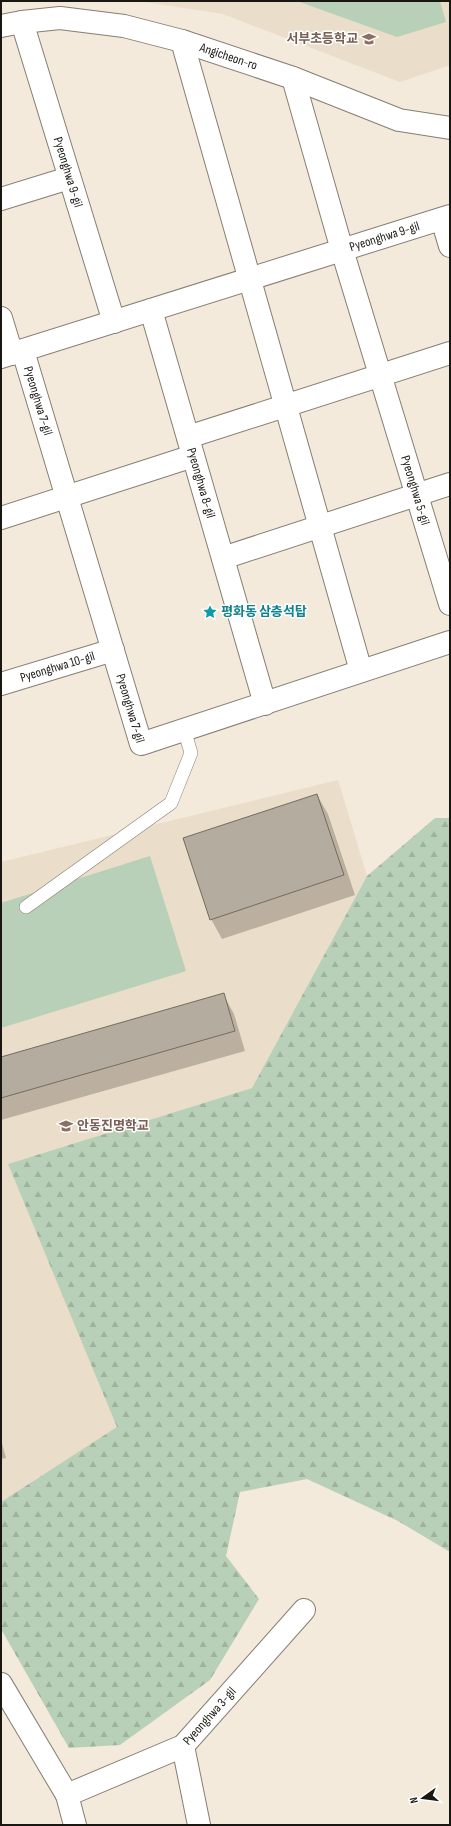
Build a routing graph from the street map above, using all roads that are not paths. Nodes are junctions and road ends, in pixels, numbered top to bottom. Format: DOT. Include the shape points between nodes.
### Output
graph roads {
  1 [pos="11,24"];
  2 [pos="182,41"];
  3 [pos="293,78"];
  4 [pos="450,128"];
  5 [pos="70,178"];
  6 [pos="1,199"];
  7 [pos="446,217"];
  8 [pos="450,246"];
  9 [pos="342,250"];
  10 [pos="250,279"];
  11 [pos="151,310"];
  12 [pos="1,318"];
  13 [pos="114,322"];
  14 [pos="450,353"];
  15 [pos="12,354"];
  16 [pos="381,375"];
  17 [pos="286,406"];
  18 [pos="190,446"];
  19 [pos="450,484"];
  20 [pos="416,495"];
  21 [pos="66,496"];
  22 [pos="1,518"];
  23 [pos="320,526"];
  24 [pos="223,558"];
  25 [pos="450,604"];
  26 [pos="450,642"];
  27 [pos="113,650"];
  28 [pos="361,671"];
  29 [pos="1,684"];
  30 [pos="265,704"];
  31 [pos="184,729"];
  32 [pos="26,907"];
  33 [pos="304,1610"];
  34 [pos="1,1684"];
  35 [pos="183,1746"];
  36 [pos="68,1795"];
  37 [pos="76,1825"];
  38 [pos="199,1825"];
  1 -- 2 [label="street, Angicheon-ro" via="60,18 124,26"];
  1 -- 5 [label="street, Pyeonghwa 9-gil"];
  2 -- 3 [label="street, Angicheon-ro"];
  2 -- 10 [label="street"];
  3 -- 4 [label="street, Angicheon-ro" via="399,120"];
  3 -- 9 [label="street, Pyeonghwa 5-gil"];
  5 -- 6 [label="street"];
  5 -- 13 [label="street, Pyeonghwa 9-gil"];
  7 -- 8 [label="street"];
  7 -- 9 [label="street, Pyeonghwa 9-gil"];
  9 -- 10 [label="street, Pyeonghwa 9-gil"];
  9 -- 16 [label="street, Pyeonghwa 5-gil"];
  10 -- 11 [label="street, Pyeonghwa 9-gil"];
  10 -- 17 [label="street"];
  11 -- 13 [label="street, Pyeonghwa 9-gil"];
  11 -- 18 [label="street, Pyeonghwa 8-gil"];
  12 -- 15 [label="street"];
  13 -- 15 [label="street, Pyeonghwa 9-gil"];
  14 -- 16 [label="street"];
  15 -- 21 [label="street, Pyeonghwa 7-gil"];
  16 -- 17 [label="street"];
  16 -- 20 [label="street, Pyeonghwa 5-gil"];
  17 -- 18 [label="street"];
  17 -- 23 [label="street"];
  18 -- 21 [label="street"];
  18 -- 24 [label="street, Pyeonghwa 8-gil"];
  19 -- 20 [label="street"];
  20 -- 23 [label="street"];
  20 -- 25 [label="street, Pyeonghwa 5-gil"];
  21 -- 22 [label="street"];
  21 -- 27 [label="street, Pyeonghwa 7-gil"];
  23 -- 24 [label="street"];
  23 -- 28 [label="street"];
  24 -- 30 [label="street, Pyeonghwa 8-gil"];
  26 -- 28 [label="street, Pyeonghwa 7-gil"];
  27 -- 29 [label="street, Pyeonghwa 10-gil"];
  27 -- 31 [label="street, Pyeonghwa 7-gil" via="141,744"];
  28 -- 30 [label="street, Pyeonghwa 7-gil"];
  30 -- 31 [label="street, Pyeonghwa 7-gil"];
  31 -- 32 [label="lane" via="191,753 171,803"];
  33 -- 35 [label="street, Pyeonghwa 3-gil"];
  34 -- 36 [label="street"];
  35 -- 36 [label="street, Pyeonghwa 3-gil"];
  35 -- 38 [label="street"];
  36 -- 37 [label="street"];
}
